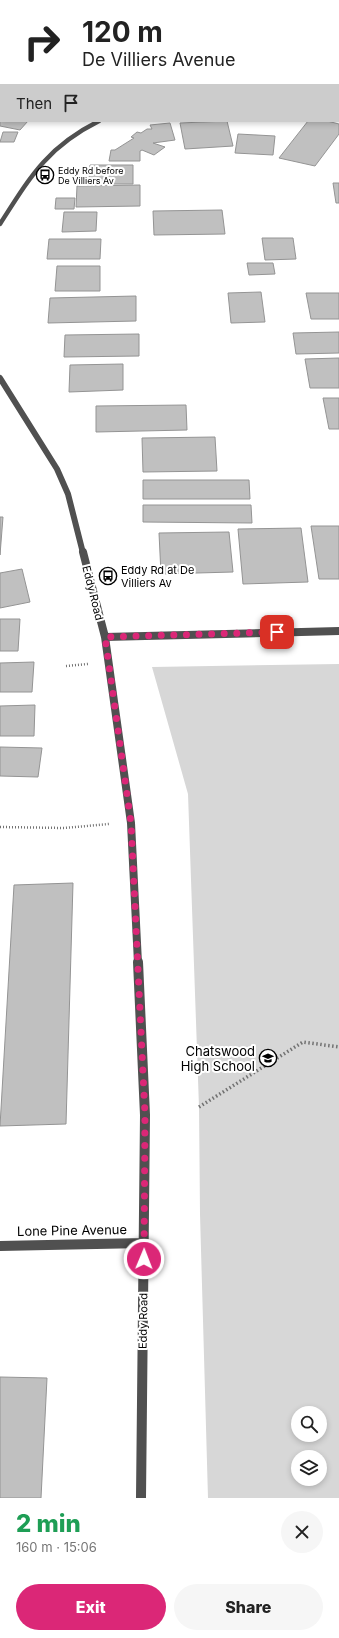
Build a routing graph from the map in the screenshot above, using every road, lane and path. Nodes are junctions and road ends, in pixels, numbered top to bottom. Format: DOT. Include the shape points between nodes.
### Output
graph roads {
  1 [pos="97,122"];
  2 [pos="0,224"];
  3 [pos="0,378"];
  4 [pos="339,631"];
  5 [pos="105,637"];
  6 [pos="131,823"];
  7 [pos="0,827"];
  8 [pos="339,1048"];
  9 [pos="199,1107"];
  10 [pos="144,1243"];
  11 [pos="0,1246"];
  12 [pos="141,1498"];
  1 -- 2 [label="street" via="73,134 47,156"];
  3 -- 5 [label="street, Eddy Road" via="58,469 76,523"];
  4 -- 5 [label="street"];
  5 -- 6 [label="street, Eddy Road"];
  6 -- 7 [label="path" via="64,828"];
  6 -- 10 [label="street, Eddy Road" via="145,1115"];
  8 -- 9 [label="path" via="303,1042"];
  10 -- 11 [label="street, Lone Pine Avenue"];
  10 -- 12 [label="street, Eddy Road"];
}
